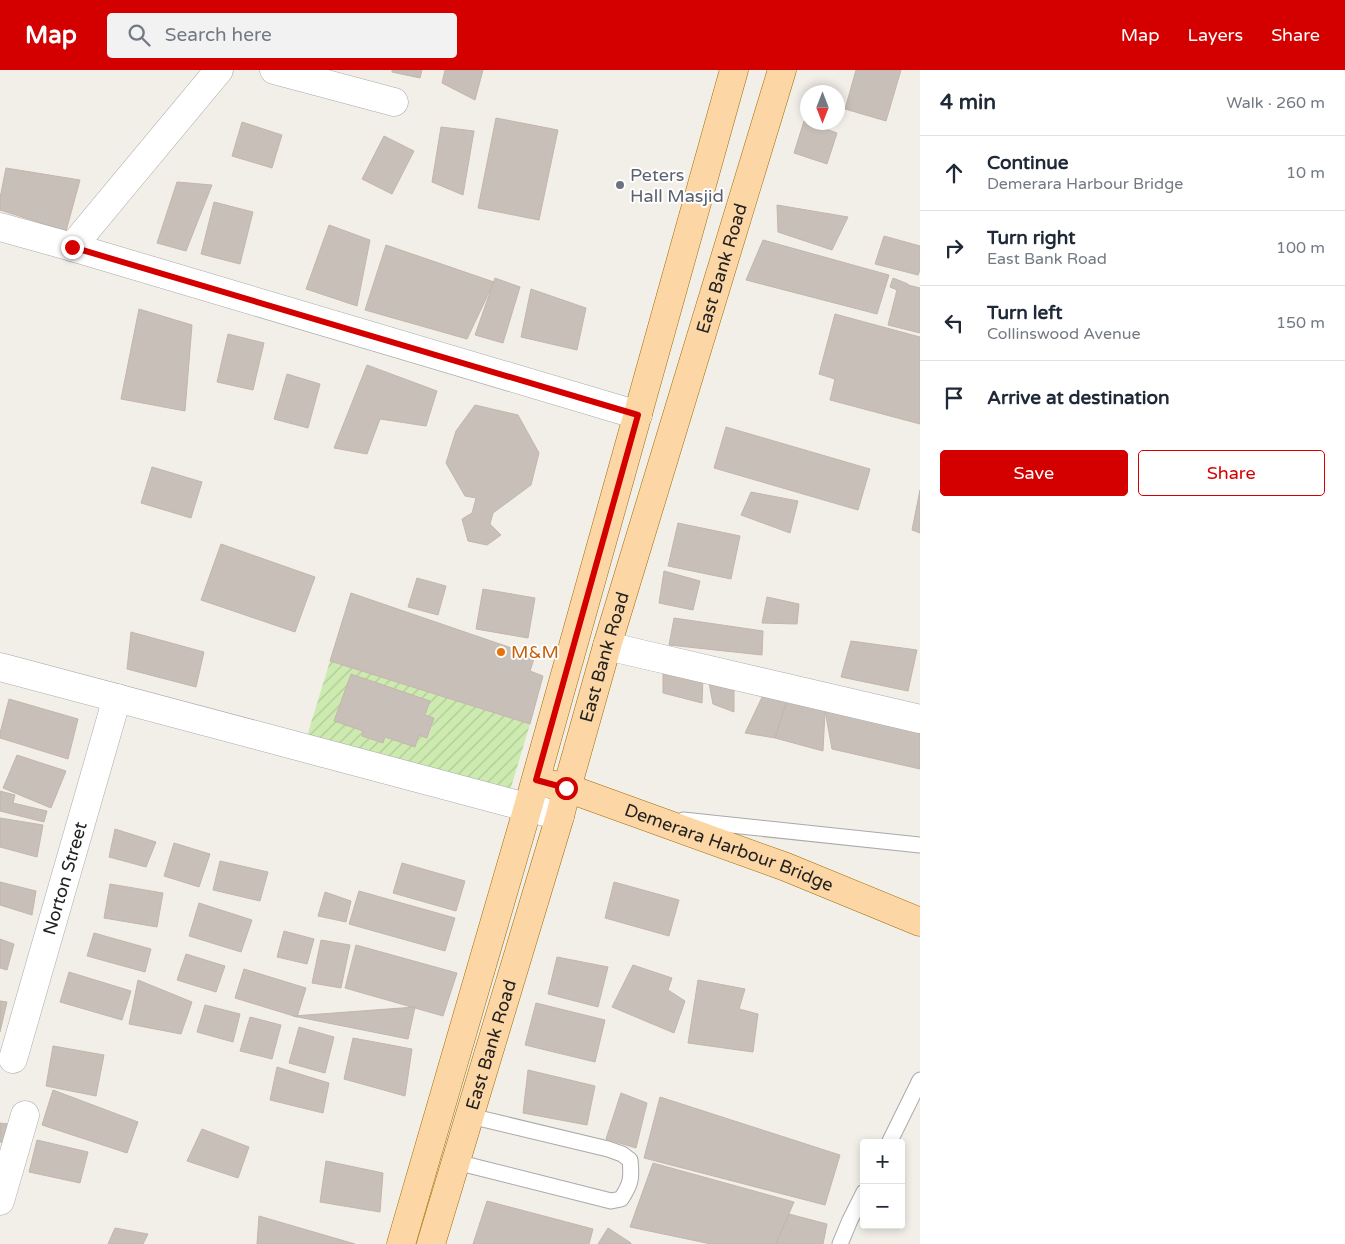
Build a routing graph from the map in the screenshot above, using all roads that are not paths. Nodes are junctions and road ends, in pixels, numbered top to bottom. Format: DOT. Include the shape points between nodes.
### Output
graph roads {
  1 [pos="219,70"];
  2 [pos="274,70"];
  3 [pos="734,70"];
  4 [pos="782,70"];
  5 [pos="394,102"];
  6 [pos="0,227"];
  7 [pos="72,247"];
  8 [pos="638,415"];
  9 [pos="607,646"];
  10 [pos="0,667"];
  11 [pos="117,698"];
  12 [pos="917,712"];
  13 [pos="536,780"];
  14 [pos="566,788"];
  15 [pos="528,807"];
  16 [pos="560,816"];
  17 [pos="646,817"];
  18 [pos="920,845"];
  19 [pos="920,922"];
  20 [pos="13,1059"];
  21 [pos="920,1080"];
  22 [pos="25,1115"];
  23 [pos="470,1116"];
  24 [pos="890,1139"];
  25 [pos="456,1162"];
  26 [pos="860,1200"];
  27 [pos="0,1201"];
  28 [pos="401,1244"];
  29 [pos="432,1244"];
  30 [pos="840,1244"];
  1 -- 7 [label="street"];
  2 -- 5 [label="street"];
  3 -- 8 [label="main road, East Bank Road"];
  4 -- 9 [label="main road, East Bank Road"];
  6 -- 7 [label="street"];
  7 -- 8 [label="street"];
  8 -- 13 [label="main road, East Bank Road"];
  9 -- 12 [label="street"];
  9 -- 14 [label="main road, East Bank Road"];
  10 -- 11 [label="street"];
  11 -- 15 [label="street"];
  11 -- 20 [label="street, Norton Street"];
  13 -- 14 [label="main road, Demerara Harbour Bridge"];
  13 -- 15 [label="main road, East Bank Road"];
  14 -- 16 [label="main road, East Bank Road"];
  14 -- 17 [label="main road, Demerara Harbour Bridge"];
  15 -- 16 [label="street"];
  15 -- 28 [label="main road, East Bank Road"];
  16 -- 23 [label="main road, East Bank Road"];
  17 -- 18 [label="lane"];
  17 -- 19 [label="main road, Demerara Harbour Bridge" via="786,867"];
  21 -- 24 [label="lane"];
  22 -- 27 [label="street"];
  23 -- 25 [label="main road, East Bank Road"];
  23 -- 25 [label="lane" via="622,1154 630,1160 632,1175 629,1186 621,1199 611,1201"];
  25 -- 29 [label="main road, East Bank Road"];
  26 -- 30 [label="lane"];
}
